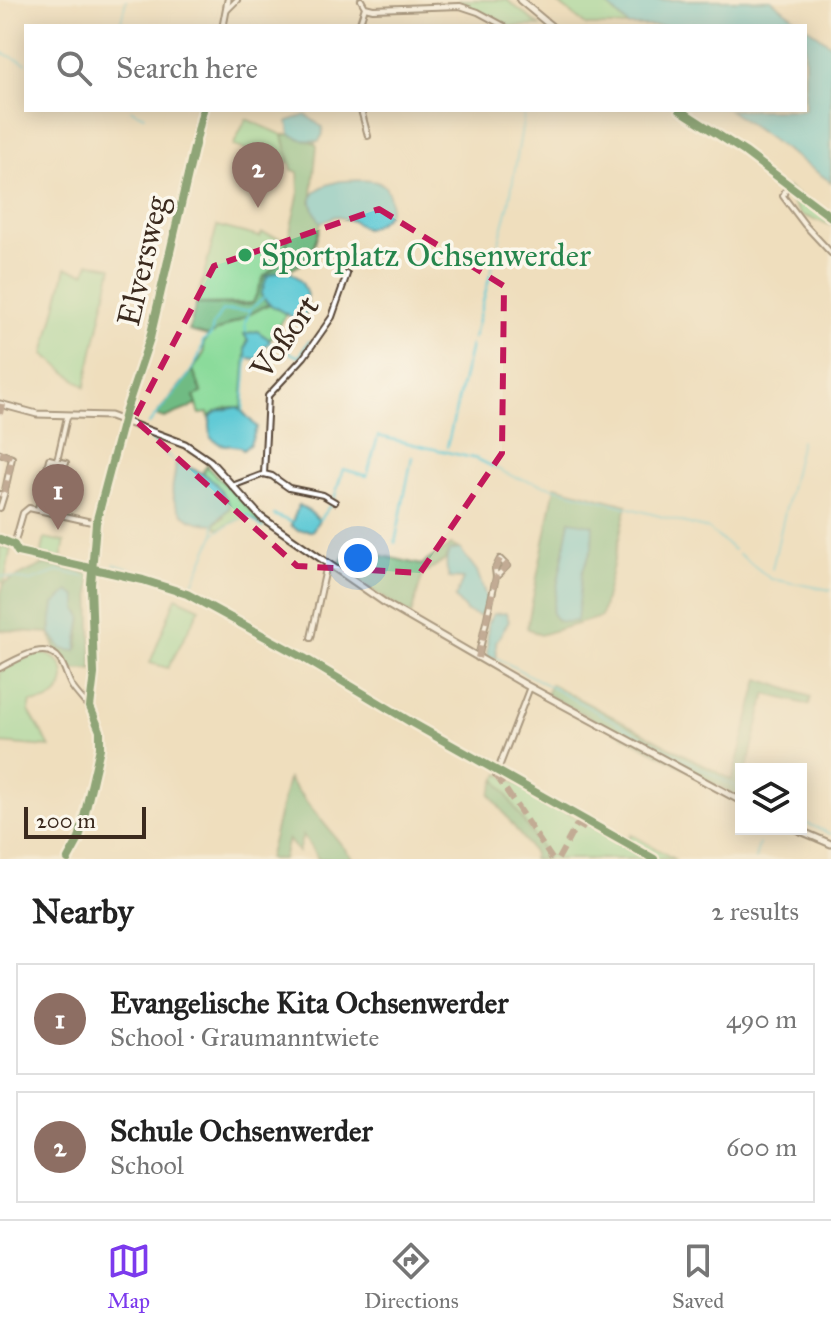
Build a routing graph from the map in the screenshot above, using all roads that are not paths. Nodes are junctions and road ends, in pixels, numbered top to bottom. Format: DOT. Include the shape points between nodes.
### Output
graph roads {
  1 [pos="228,0"];
  2 [pos="237,0"];
  3 [pos="361,0"];
  4 [pos="520,0"];
  5 [pos="365,7"];
  6 [pos="226,10"];
  7 [pos="223,24"];
  8 [pos="360,24"];
  9 [pos="500,24"];
  10 [pos="549,24"];
  11 [pos="203,112"];
  12 [pos="362,112"];
  13 [pos="683,112"];
  14 [pos="368,136"];
  15 [pos="788,184"];
  16 [pos="831,217"];
  17 [pos="831,253"];
  18 [pos="347,274"];
  19 [pos="1,404"];
  20 [pos="0,414"];
  21 [pos="67,417"];
  22 [pos="123,420"];
  23 [pos="0,453"];
  24 [pos="57,461"];
  25 [pos="66,463"];
  26 [pos="264,474"];
  27 [pos="44,484"];
  28 [pos="232,486"];
  29 [pos="62,488"];
  30 [pos="2,494"];
  31 [pos="335,502"];
  32 [pos="0,508"];
  33 [pos="38,509"];
  34 [pos="96,523"];
  35 [pos="14,545"];
  36 [pos="327,564"];
  37 [pos="496,577"];
  38 [pos="311,638"];
  39 [pos="478,658"];
  40 [pos="0,668"];
  41 [pos="530,687"];
  42 [pos="90,707"];
  43 [pos="496,775"];
  44 [pos="735,798"];
  45 [pos="807,834"];
  46 [pos="831,844"];
  47 [pos="68,859"];
  1 -- 6 [label="street"];
  2 -- 6 [label="street"];
  3 -- 5 [label="street"];
  4 -- 10 [label="street"];
  5 -- 8 [label="street"];
  5 -- 9 [label="street" via="460,6"];
  6 -- 7 [label="street"];
  11 -- 22 [label="street, Elversweg" via="150,338"];
  12 -- 14 [label="street"];
  13 -- 15 [label="street"];
  15 -- 16 [label="street"];
  15 -- 17 [label="street" via="783,196"];
  18 -- 26 [label="street, Voßort" via="332,317 268,396"];
  19 -- 20 [label="street"];
  19 -- 21 [label="street"];
  21 -- 22 [label="street"];
  21 -- 24 [label="street"];
  22 -- 28 [label="street" via="185,444"];
  22 -- 34 [label="street"];
  23 -- 30 [label="street" via="12,458"];
  24 -- 25 [label="street"];
  24 -- 27 [label="street" via="49,459"];
  26 -- 28 [label="street"];
  26 -- 31 [label="street"];
  27 -- 29 [label="street"];
  27 -- 33 [label="street"];
  28 -- 36 [label="street" via="261,517"];
  30 -- 32 [label="street"];
  33 -- 34 [label="street"];
  33 -- 35 [label="street" via="24,512"];
  34 -- 42 [label="street"];
  36 -- 38 [label="street"];
  36 -- 39 [label="street"];
  37 -- 39 [label="street"];
  39 -- 41 [label="street"];
  40 -- 42 [label="street" via="36,651 48,651 60,659 72,687"];
  41 -- 43 [label="street"];
  41 -- 44 [label="street"];
  42 -- 47 [label="street" via="100,731 100,748 79,839"];
  45 -- 46 [label="street"];
}
